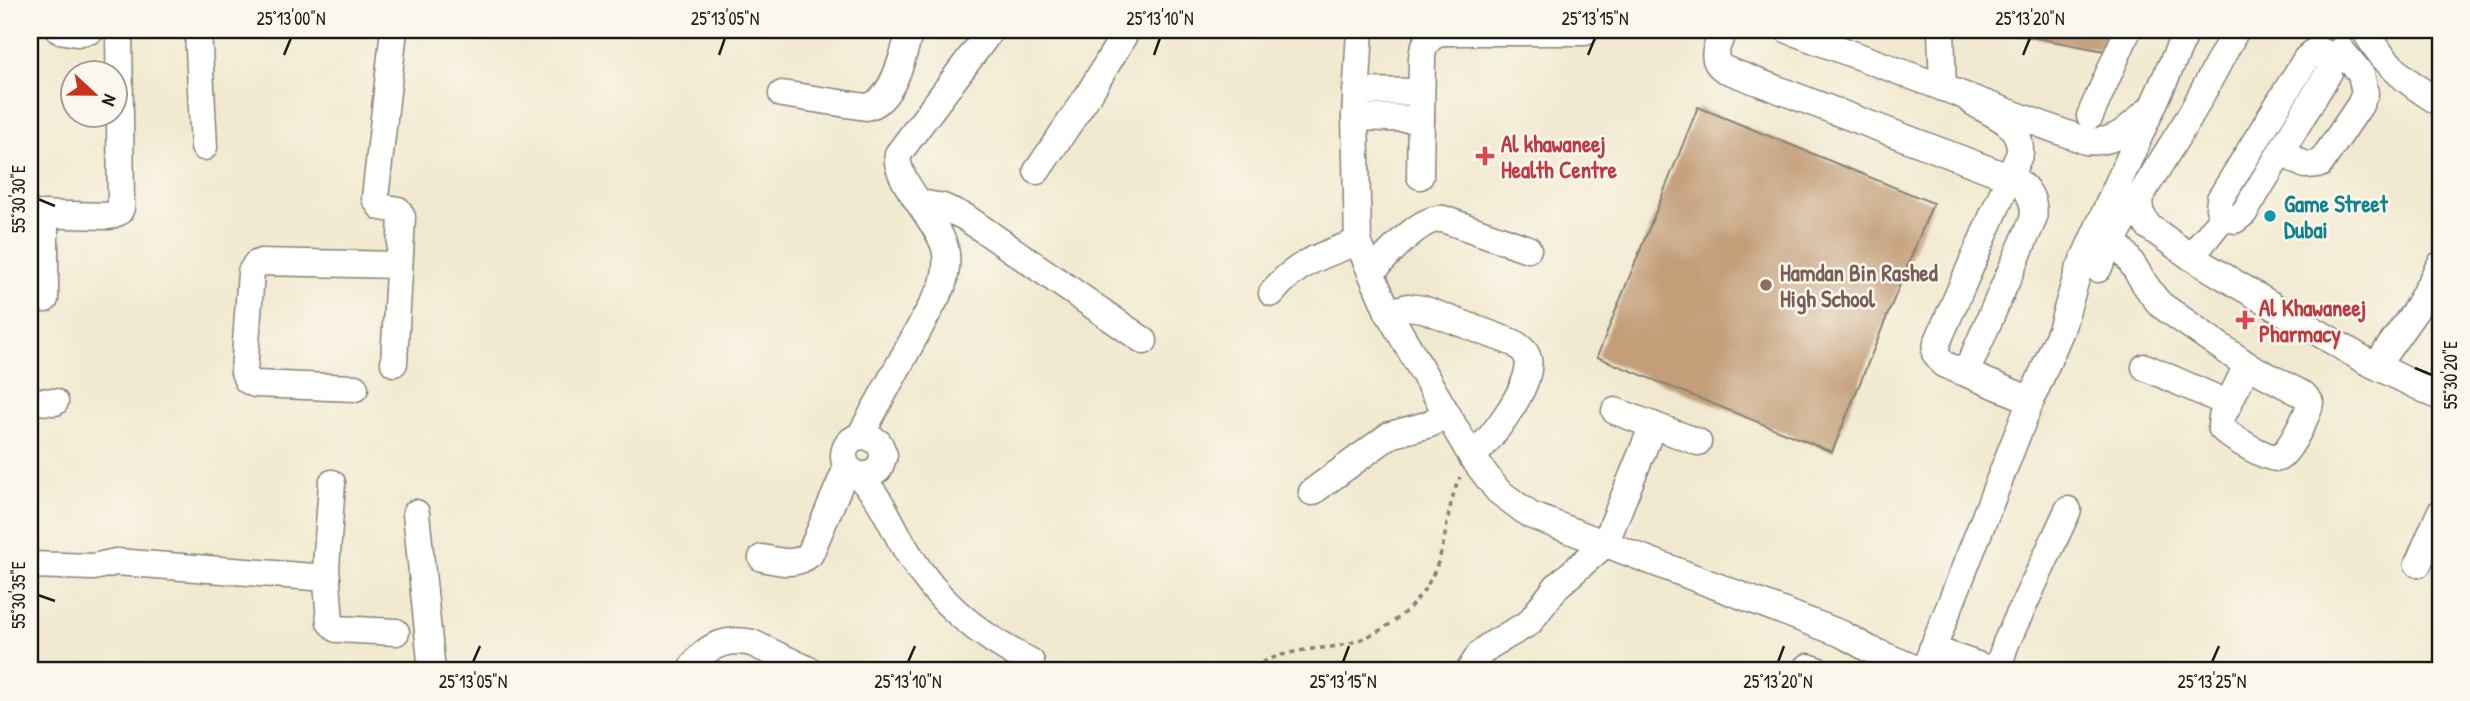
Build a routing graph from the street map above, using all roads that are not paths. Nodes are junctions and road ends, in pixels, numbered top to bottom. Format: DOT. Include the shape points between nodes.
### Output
graph roads {
  1 [pos="59,30"];
  2 [pos="91,30"];
  3 [pos="119,30"];
  4 [pos="198,30"];
  5 [pos="394,30"];
  6 [pos="910,30"];
  7 [pos="991,30"];
  8 [pos="1127,30"];
  9 [pos="1360,30"];
  10 [pos="1724,30"];
  11 [pos="1788,30"];
  12 [pos="1941,30"];
  13 [pos="2128,30"];
  14 [pos="2187,30"];
  15 [pos="2194,30"];
  16 [pos="2236,30"];
  17 [pos="1585,32"];
  18 [pos="2373,32"];
  19 [pos="1820,36"];
  20 [pos="2335,53"];
  21 [pos="1421,92"];
  22 [pos="1955,92"];
  23 [pos="782,94"];
  24 [pos="2440,103"];
  25 [pos="1356,104"];
  26 [pos="2152,106"];
  27 [pos="2090,116"];
  28 [pos="1421,119"];
  29 [pos="204,147"];
  30 [pos="2281,152"];
  31 [pos="1037,171"];
  32 [pos="1420,176"];
  33 [pos="2011,178"];
  34 [pos="2139,197"];
  35 [pos="919,203"];
  36 [pos="37,214"];
  37 [pos="2223,217"];
  38 [pos="2116,235"];
  39 [pos="1358,242"];
  40 [pos="1528,249"];
  41 [pos="2191,257"];
  42 [pos="399,265"];
  43 [pos="2440,265"];
  44 [pos="1371,272"];
  45 [pos="1272,293"];
  46 [pos="45,299"];
  47 [pos="1388,312"];
  48 [pos="2061,330"];
  49 [pos="1144,341"];
  50 [pos="394,363"];
  51 [pos="2247,365"];
  52 [pos="2145,366"];
  53 [pos="2376,366"];
  54 [pos="1974,376"];
  55 [pos="355,388"];
  56 [pos="2033,395"];
  57 [pos="2440,397"];
  58 [pos="2228,404"];
  59 [pos="1615,411"];
  60 [pos="1446,412"];
  61 [pos="1653,425"];
  62 [pos="860,436"];
  63 [pos="1699,442"];
  64 [pos="1472,457"];
  65 [pos="883,462"];
  66 [pos="852,471"];
  67 [pos="332,483"];
  68 [pos="1312,492"];
  69 [pos="886,509"];
  70 [pos="2067,510"];
  71 [pos="416,513"];
  72 [pos="2440,513"];
  73 [pos="1567,530"];
  74 [pos="1605,544"];
  75 [pos="762,558"];
  76 [pos="2418,564"];
  77 [pos="30,565"];
  78 [pos="327,578"];
  79 [pos="1557,586"];
  80 [pos="396,632"];
  81 [pos="1031,662"];
  82 [pos="1926,662"];
  83 [pos="432,671"];
  84 [pos="690,671"];
  85 [pos="811,671"];
  86 [pos="1469,671"];
  87 [pos="1994,671"];
  88 [pos="2002,671"];
  1 -- 2 [label="street"];
  3 -- 36 [label="street" via="121,208 109,216"];
  4 -- 29 [label="street"];
  5 -- 42 [label="street" via="376,198 381,207 402,214"];
  6 -- 23 [label="street" via="894,79 878,104 866,107"];
  7 -- 35 [label="street" via="898,154 899,170"];
  8 -- 31 [label="street"];
  9 -- 25 [label="street"];
  10 -- 33 [label="street" via="1714,54 1724,69"];
  11 -- 19 [label="street"];
  12 -- 22 [label="street"];
  13 -- 27 [label="street"];
  14 -- 26 [label="street"];
  15 -- 38 [label="street" via="2118,208"];
  16 -- 34 [label="street"];
  17 -- 21 [label="street" via="1437,33 1422,50"];
  18 -- 20 [label="street"];
  18 -- 24 [label="street" via="2387,64"];
  19 -- 22 [label="street"];
  20 -- 30 [label="street" via="2329,72"];
  20 -- 30 [label="street" via="2364,80 2364,99 2320,164 2305,165"];
  20 -- 37 [label="street" via="2314,52 2306,59 2220,199"];
  21 -- 25 [label="street"];
  21 -- 28 [label="street"];
  22 -- 26 [label="street" via="2094,142 2120,136"];
  22 -- 33 [label="street" via="2004,118 2015,130 2021,145"];
  25 -- 28 [label="street"];
  25 -- 39 [label="street"];
  26 -- 48 [label="street" via="2078,272"];
  28 -- 32 [label="street"];
  30 -- 37 [label="street" via="2244,214 2235,220"];
  33 -- 54 [label="street" via="2028,191 2034,205 2033,220"];
  33 -- 54 [label="street" via="1936,348 1939,361"];
  34 -- 38 [label="street"];
  34 -- 41 [label="street" via="2148,226"];
  35 -- 49 [label="street" via="965,217"];
  35 -- 62 [label="street" via="944,247 946,274"];
  36 -- 46 [label="street"];
  37 -- 41 [label="street"];
  38 -- 41 [label="street"];
  38 -- 48 [label="street"];
  38 -- 51 [label="street" via="2149,293 2161,305"];
  39 -- 44 [label="street"];
  39 -- 45 [label="street" via="1301,265"];
  40 -- 44 [label="street" via="1432,219"];
  41 -- 53 [label="street"];
  42 -- 50 [label="street"];
  42 -- 55 [label="street" via="261,262 251,272 247,380"];
  43 -- 53 [label="street" via="2415,311"];
  44 -- 47 [label="street"];
  47 -- 60 [label="street"];
  47 -- 64 [label="street" via="1423,309 1514,343 1525,352 1528,367 1519,392 1499,427"];
  48 -- 56 [label="street"];
  51 -- 58 [label="street"];
  51 -- 58 [label="street" via="2307,398 2309,410 2286,452 2274,458 2223,431 2220,422"];
  52 -- 58 [label="street"];
  53 -- 57 [label="street"];
  54 -- 56 [label="street" via="2002,379"];
  56 -- 82 [label="street"];
  59 -- 61 [label="street"];
  60 -- 64 [label="street"];
  60 -- 68 [label="street" via="1430,424 1390,435"];
  61 -- 63 [label="street"];
  61 -- 74 [label="street"];
  62 -- 65 [label="street" via="879,443"];
  62 -- 66 [label="street" via="845,448 844,461"];
  64 -- 73 [label="street" via="1518,509"];
  65 -- 66 [label="street" via="873,474"];
  65 -- 69 [label="street"];
  66 -- 69 [label="street"];
  66 -- 75 [label="street" via="810,554 793,563"];
  67 -- 78 [label="street"];
  69 -- 81 [label="street" via="910,557 943,600 984,635"];
  70 -- 88 [label="street" via="2006,643"];
  71 -- 83 [label="street"];
  72 -- 76 [label="street"];
  73 -- 74 [label="street"];
  73 -- 79 [label="street"];
  74 -- 79 [label="street"];
  74 -- 82 [label="street"];
  77 -- 78 [label="street" via="93,567 116,562"];
  78 -- 80 [label="street" via="329,619 334,628"];
  79 -- 86 [label="street" via="1529,623 1489,646"];
  82 -- 87 [label="street"];
  84 -- 85 [label="street" via="703,653 731,641 752,643"];
}
